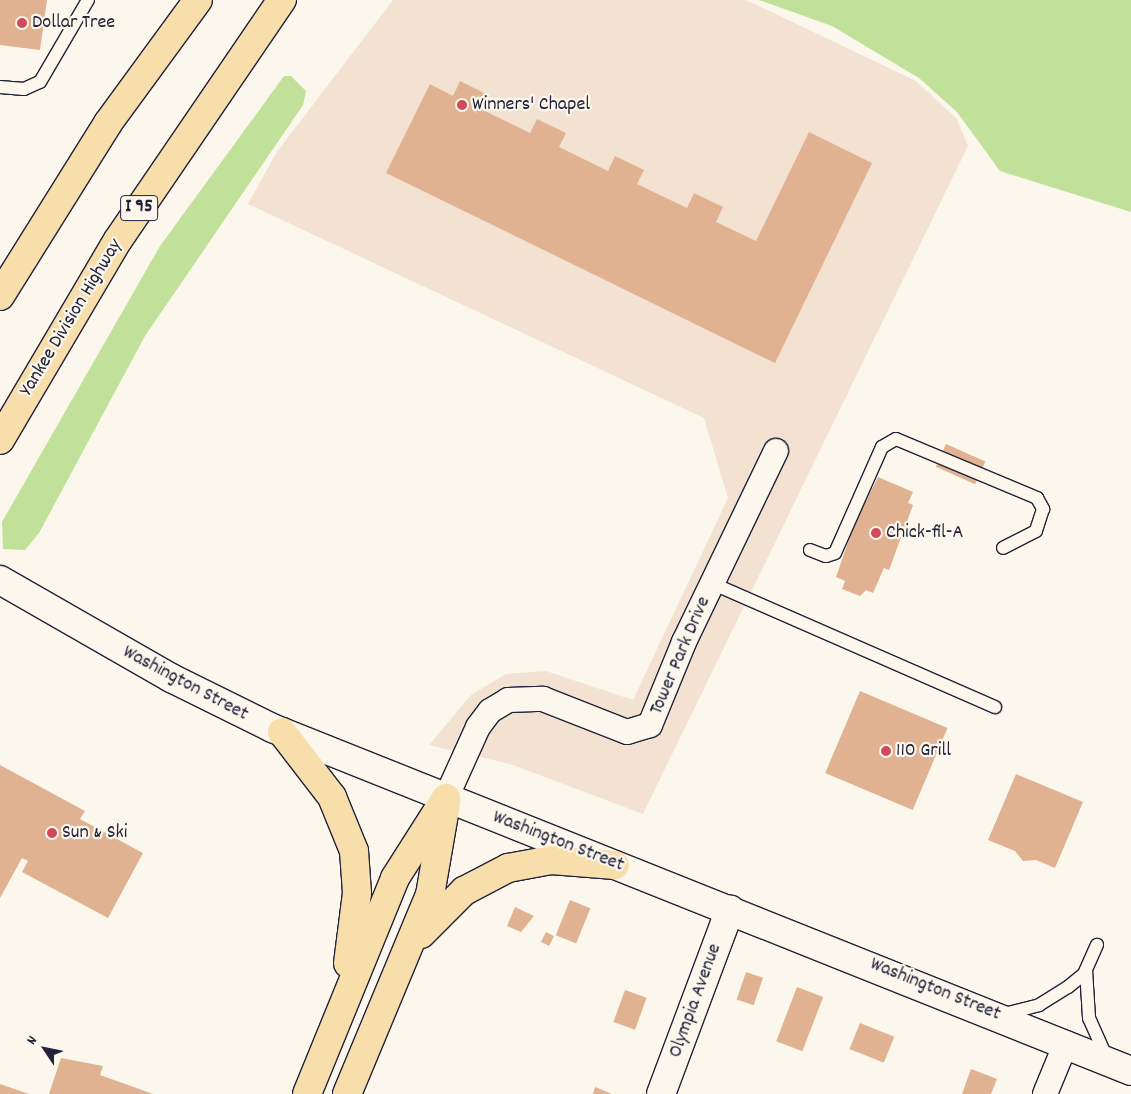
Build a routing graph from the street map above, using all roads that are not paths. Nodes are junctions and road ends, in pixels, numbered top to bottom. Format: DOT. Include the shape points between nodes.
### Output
graph roads {
  1 [pos="88,0"];
  2 [pos="182,0"];
  3 [pos="198,0"];
  4 [pos="282,0"];
  5 [pos="0,87"];
  6 [pos="108,123"];
  7 [pos="0,296"];
  8 [pos="37,374"];
  9 [pos="0,440"];
  10 [pos="776,451"];
  11 [pos="0,458"];
  12 [pos="1003,548"];
  13 [pos="810,550"];
  14 [pos="0,580"];
  15 [pos="712,583"];
  16 [pos="996,707"];
  17 [pos="282,732"];
  18 [pos="446,798"];
  19 [pos="615,865"];
  20 [pos="730,909"];
  21 [pos="1097,945"];
  22 [pos="406,956"];
  23 [pos="1086,970"];
  24 [pos="998,1016"];
  25 [pos="332,1033"];
  26 [pos="1066,1044"];
  27 [pos="1121,1067"];
  28 [pos="307,1094"];
  29 [pos="347,1094"];
  30 [pos="661,1094"];
  31 [pos="1044,1094"];
  1 -- 5 [label="lane" via="40,82 24,89"];
  2 -- 6 [label="highway"];
  3 -- 6 [label="highway"];
  4 -- 8 [label="highway, Yankee Division Highway / I 95" via="160,175"];
  6 -- 7 [label="highway"];
  8 -- 9 [label="highway, Yankee Division Highway / I 95"];
  8 -- 11 [label="highway"];
  10 -- 15 [label="street, Tower Park Drive"];
  12 -- 13 [label="lane" via="1036,531 1043,509 1037,498 896,439 880,450 834,553 824,556"];
  14 -- 17 [label="main road, Washington Street" via="171,678"];
  15 -- 16 [label="lane"];
  15 -- 18 [label="street, Tower Park Drive" via="650,726 627,732 543,699 508,700 481,722"];
  17 -- 18 [label="main road, Washington Street"];
  17 -- 25 [label="highway" via="332,797 354,851 356,913"];
  18 -- 19 [label="main road, Washington Street"];
  18 -- 22 [label="highway" via="432,887"];
  18 -- 25 [label="highway" via="398,872"];
  19 -- 20 [label="main road, Washington Street"];
  19 -- 22 [label="highway" via="543,860 496,872 445,908"];
  20 -- 24 [label="main road, Washington Street"];
  20 -- 30 [label="main road, Olympia Avenue"];
  21 -- 23 [label="lane"];
  22 -- 29 [label="highway"];
  23 -- 24 [label="lane" via="1039,1005"];
  23 -- 27 [label="lane" via="1091,1029"];
  24 -- 26 [label="main road, Washington Street"];
  25 -- 28 [label="highway"];
  26 -- 27 [label="main road, Washington Street"];
  26 -- 31 [label="street"];
}
